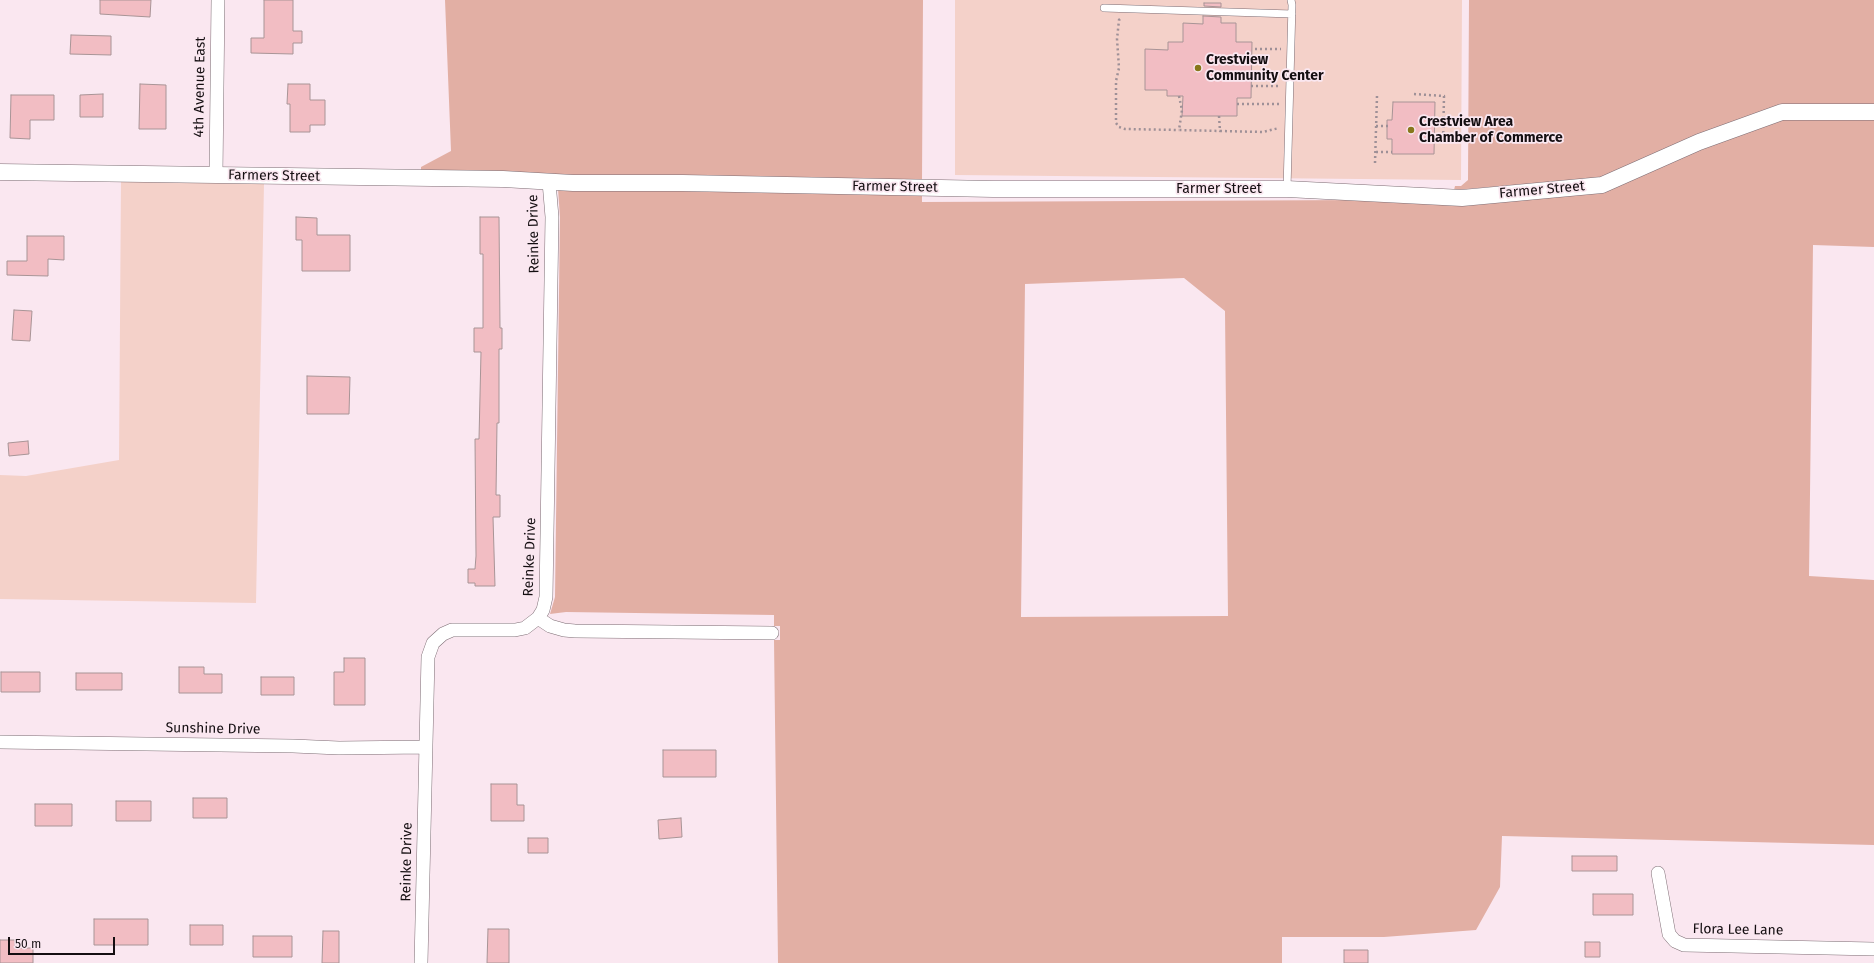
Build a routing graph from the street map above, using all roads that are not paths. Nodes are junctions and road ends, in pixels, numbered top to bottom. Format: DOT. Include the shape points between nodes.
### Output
graph roads {
  1 [pos="218,0"];
  2 [pos="1291,0"];
  3 [pos="1104,8"];
  4 [pos="1292,14"];
  5 [pos="1874,112"];
  6 [pos="0,172"];
  7 [pos="216,175"];
  8 [pos="549,182"];
  9 [pos="1286,189"];
  10 [pos="538,618"];
  11 [pos="772,633"];
  12 [pos="0,742"];
  13 [pos="425,747"];
  14 [pos="1658,873"];
  15 [pos="1874,949"];
  16 [pos="421,963"];
  1 -- 7 [label="street, 4th Avenue East"];
  2 -- 4 [label="lane"];
  3 -- 4 [label="lane"];
  4 -- 9 [label="lane"];
  5 -- 9 [label="street, Farmer Street" via="1782,112 1699,142 1602,185 1462,198"];
  6 -- 7 [label="street, Farmers Street"];
  7 -- 8 [label="street, Farmers Street" via="503,179"];
  8 -- 9 [label="street, Farmer Street" via="993,189"];
  8 -- 10 [label="street, Reinke Drive" via="552,217 546,597"];
  10 -- 11 [label="street" via="550,626 575,631"];
  10 -- 13 [label="street, Reinke Drive" via="526,628 516,630 452,630 442,634 432,643 428,657"];
  12 -- 13 [label="street, Sunshine Drive" via="339,748"];
  13 -- 16 [label="street, Reinke Drive"];
  14 -- 15 [label="street, Flora Lee Lane" via="1669,934 1675,941 1684,945"];
}
